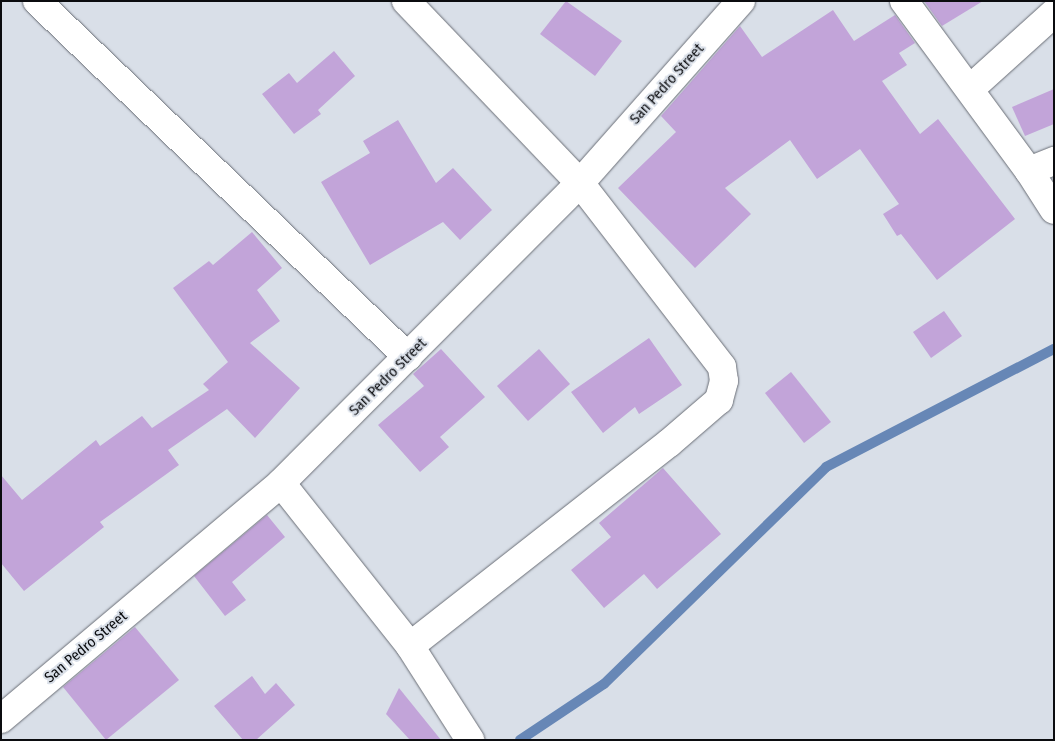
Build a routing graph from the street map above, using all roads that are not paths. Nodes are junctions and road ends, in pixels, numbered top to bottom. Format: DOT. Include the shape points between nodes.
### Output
graph roads {
  1 [pos="37,1"];
  2 [pos="406,1"];
  3 [pos="741,1"];
  4 [pos="904,1"];
  5 [pos="1054,13"];
  6 [pos="970,89"];
  7 [pos="1042,166"];
  8 [pos="580,183"];
  9 [pos="1054,210"];
  10 [pos="408,357"];
  11 [pos="281,483"];
  12 [pos="410,646"];
  13 [pos="1,719"];
  14 [pos="470,740"];
  1 -- 10 [label="street"];
  2 -- 8 [label="street"];
  3 -- 8 [label="street, San Pedro Street"];
  4 -- 6 [label="street"];
  5 -- 6 [label="street"];
  6 -- 7 [label="street"];
  7 -- 9 [label="street"];
  8 -- 10 [label="street, San Pedro Street"];
  8 -- 12 [label="street" via="722,367 724,381 719,400"];
  10 -- 11 [label="street, San Pedro Street"];
  11 -- 12 [label="street"];
  11 -- 13 [label="street, San Pedro Street"];
  12 -- 14 [label="street"];
}
